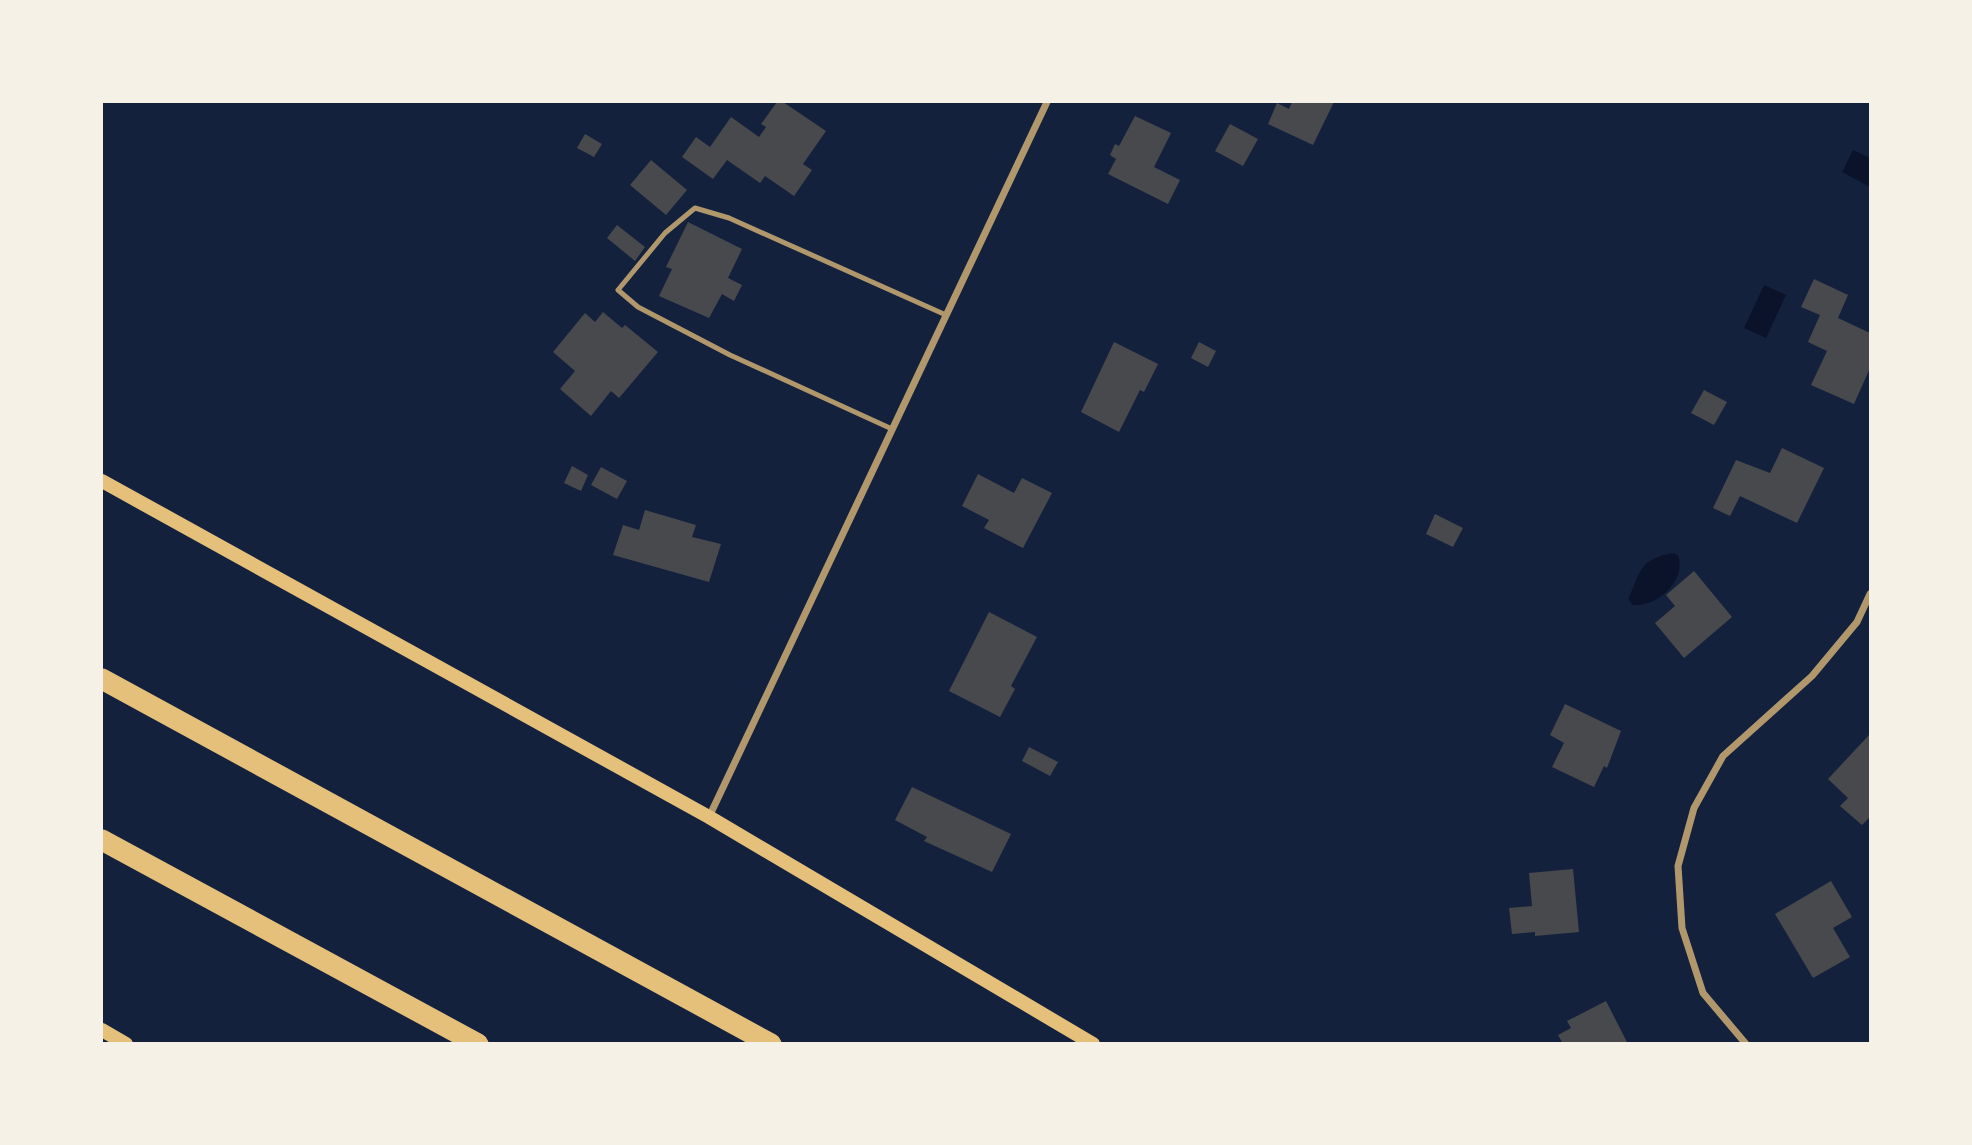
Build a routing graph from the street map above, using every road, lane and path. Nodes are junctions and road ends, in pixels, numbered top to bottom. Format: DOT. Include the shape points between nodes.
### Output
graph roads {
  1 [pos="1047,102"];
  2 [pos="946,315"];
  3 [pos="892,429"];
  4 [pos="102,481"];
  5 [pos="1871,594"];
  6 [pos="102,680"];
  7 [pos="709,817"];
  8 [pos="102,839"];
  9 [pos="102,1030"];
  10 [pos="126,1044"];
  11 [pos="478,1044"];
  12 [pos="771,1044"];
  13 [pos="1093,1044"];
  14 [pos="1746,1044"];
  1 -- 2 [label="street"];
  2 -- 3 [label="street"];
  2 -- 3 [label="lane" via="729,218 695,208 665,233 618,290 638,307 730,355"];
  3 -- 7 [label="street"];
  4 -- 7 [label="main road"];
  5 -- 14 [label="street" via="1857,622 1812,677 1723,755 1693,808 1678,866 1682,929 1703,993"];
  6 -- 12 [label="highway"];
  7 -- 13 [label="main road"];
  8 -- 11 [label="highway"];
  9 -- 10 [label="main road"];
}
